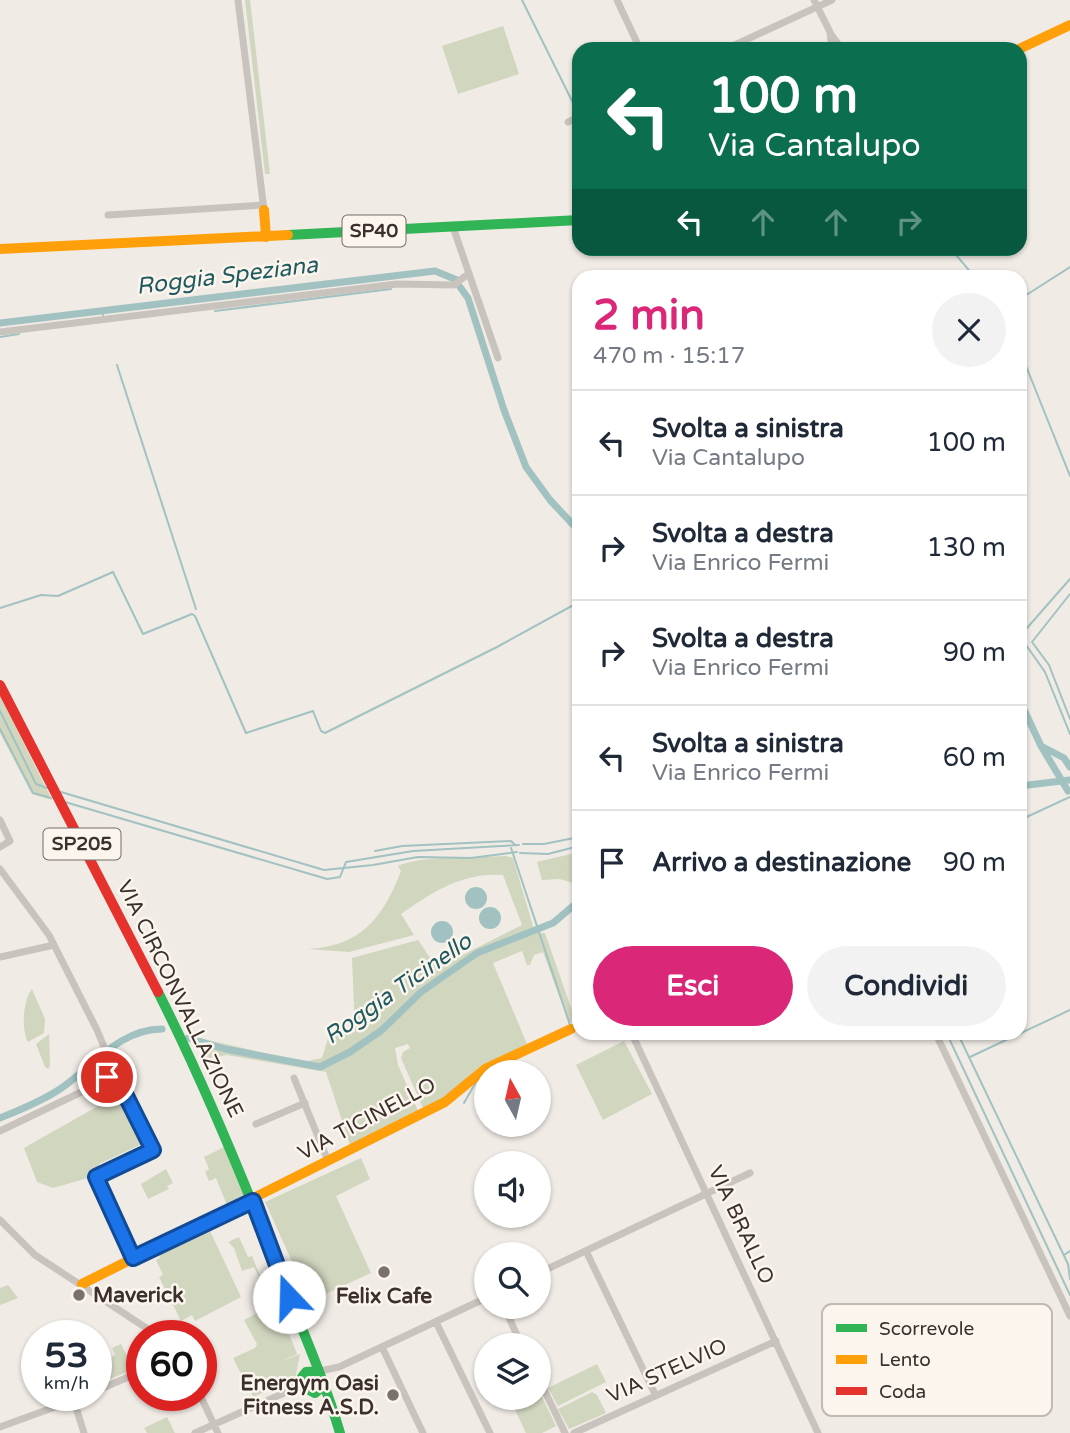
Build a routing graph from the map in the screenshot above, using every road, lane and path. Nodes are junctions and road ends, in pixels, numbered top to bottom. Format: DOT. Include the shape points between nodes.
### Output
graph roads {
  1 [pos="238,0"];
  2 [pos="617,0"];
  3 [pos="832,0"];
  4 [pos="816,3"];
  5 [pos="1070,25"];
  6 [pos="830,32"];
  7 [pos="637,42"];
  8 [pos="740,42"];
  9 [pos="831,42"];
  10 [pos="837,42"];
  11 [pos="1027,45"];
  12 [pos="572,120"];
  13 [pos="568,122"];
  14 [pos="263,208"];
  15 [pos="107,215"];
  16 [pos="572,220"];
  17 [pos="453,227"];
  18 [pos="266,237"];
  19 [pos="0,249"];
  20 [pos="468,274"];
  21 [pos="0,332"];
  22 [pos="498,358"];
  23 [pos="0,685"];
  24 [pos="0,820"];
  25 [pos="0,847"];
  26 [pos="0,869"];
  27 [pos="54,945"];
  28 [pos="0,957"];
  29 [pos="571,1029"];
  30 [pos="635,1040"];
  31 [pos="939,1040"];
  32 [pos="107,1077"];
  33 [pos="294,1078"];
  34 [pos="305,1103"];
  35 [pos="256,1124"];
  36 [pos="0,1131"];
  37 [pos="328,1161"];
  38 [pos="750,1172"];
  39 [pos="707,1194"];
  40 [pos="253,1201"];
  41 [pos="0,1221"];
  42 [pos="586,1251"];
  43 [pos="133,1258"];
  44 [pos="551,1267"];
  45 [pos="82,1284"];
  46 [pos="474,1304"];
  47 [pos="1070,1316"];
  48 [pos="135,1320"];
  49 [pos="436,1322"];
  50 [pos="306,1340"];
  51 [pos="776,1341"];
  52 [pos="382,1347"];
  53 [pos="322,1377"];
  54 [pos="302,1378"];
  55 [pos="309,1392"];
  56 [pos="284,1393"];
  57 [pos="655,1394"];
  58 [pos="551,1404"];
  59 [pos="46,1411"];
  60 [pos="77,1411"];
  61 [pos="208,1411"];
  62 [pos="334,1417"];
  63 [pos="214,1424"];
  64 [pos="0,1427"];
  65 [pos="84,1433"];
  66 [pos="195,1433"];
  67 [pos="218,1433"];
  68 [pos="341,1433"];
  69 [pos="423,1433"];
  70 [pos="490,1433"];
  71 [pos="565,1433"];
  72 [pos="574,1433"];
  73 [pos="818,1433"];
  1 -- 14 [label="street"];
  2 -- 7 [label="street"];
  3 -- 4 [label="street"];
  4 -- 6 [label="street"];
  4 -- 8 [label="street"];
  5 -- 11 [label="main road"];
  6 -- 9 [label="street"];
  6 -- 10 [label="street"];
  12 -- 13 [label="street"];
  14 -- 15 [label="street"];
  14 -- 18 [label="main road"];
  16 -- 17 [label="main road, SP40"];
  17 -- 18 [label="main road, SP40"];
  17 -- 20 [label="street"];
  18 -- 19 [label="main road, SP40"];
  20 -- 21 [label="street" via="454,285 397,284"];
  20 -- 22 [label="street"];
  23 -- 40 [label="main road, VIA CIRCONVALLAZIONE / SP205" via="192,1059"];
  24 -- 25 [label="street" via="10,841"];
  26 -- 27 [label="street"];
  27 -- 28 [label="street"];
  27 -- 32 [label="street" via="101,1039 110,1069"];
  29 -- 37 [label="main road, VIA TICINELLO" via="485,1069 445,1102"];
  30 -- 39 [label="street, VIA BRALLO"];
  31 -- 47 [label="street"];
  32 -- 36 [label="street"];
  32 -- 43 [label="street" via="122,1088 153,1150 96,1177"];
  33 -- 34 [label="street"];
  34 -- 35 [label="street"];
  34 -- 37 [label="street"];
  37 -- 40 [label="main road, VIA TICINELLO"];
  38 -- 39 [label="street"];
  39 -- 42 [label="street"];
  39 -- 51 [label="street, VIA BRALLO"];
  40 -- 43 [label="main road, VIA TICINELLO"];
  40 -- 50 [label="main road, VIA CIRCONVALLAZIONE / SP205"];
  41 -- 45 [label="street" via="35,1255"];
  42 -- 44 [label="street"];
  42 -- 57 [label="street"];
  43 -- 45 [label="main road, VIA TICINELLO"];
  45 -- 48 [label="street"];
  46 -- 49 [label="street"];
  49 -- 52 [label="street"];
  49 -- 70 [label="street"];
  50 -- 53 [label="main road, SP205"];
  50 -- 54 [label="main road, SP205"];
  51 -- 57 [label="street, VIA STELVIO"];
  51 -- 73 [label="street, VIA BRALLO"];
  52 -- 53 [label="street"];
  52 -- 69 [label="street"];
  53 -- 54 [label="main road" via="310,1370"];
  53 -- 55 [label="main road" via="318,1392"];
  53 -- 62 [label="main road, SP205"];
  54 -- 55 [label="main road, SP205"];
  54 -- 56 [label="street"];
  55 -- 56 [label="street"];
  55 -- 62 [label="main road, SP205"];
  56 -- 63 [label="street"];
  57 -- 72 [label="street, VIA STELVIO"];
  58 -- 71 [label="street"];
  59 -- 64 [label="street"];
  60 -- 65 [label="street"];
  61 -- 63 [label="street"];
  62 -- 68 [label="main road, SP205"];
  63 -- 66 [label="street"];
  63 -- 67 [label="street"];
}
